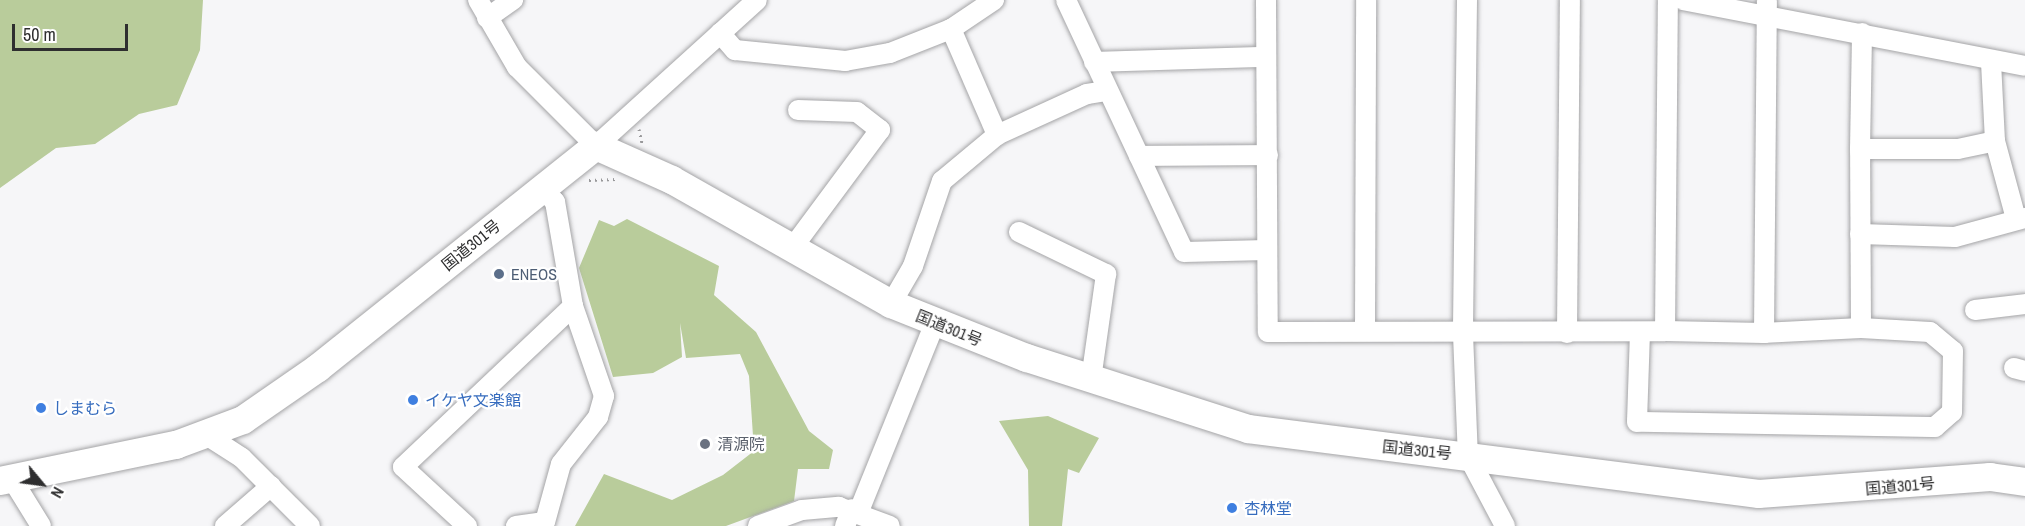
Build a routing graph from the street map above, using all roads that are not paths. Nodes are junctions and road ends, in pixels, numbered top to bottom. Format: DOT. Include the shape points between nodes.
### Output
graph roads {
  1 [pos="478,0"];
  2 [pos="513,0"];
  3 [pos="757,0"];
  4 [pos="994,0"];
  5 [pos="1066,0"];
  6 [pos="1266,0"];
  7 [pos="1366,0"];
  8 [pos="1467,0"];
  9 [pos="1570,0"];
  10 [pos="1668,0"];
  11 [pos="1683,0"];
  12 [pos="1765,6"];
  13 [pos="487,18"];
  14 [pos="951,29"];
  15 [pos="720,33"];
  16 [pos="1862,33"];
  17 [pos="1266,57"];
  18 [pos="1094,62"];
  19 [pos="1991,62"];
  20 [pos="2025,66"];
  21 [pos="1107,92"];
  22 [pos="798,110"];
  23 [pos="997,135"];
  24 [pos="1995,141"];
  25 [pos="596,146"];
  26 [pos="1860,149"];
  27 [pos="1268,154"];
  28 [pos="1139,156"];
  29 [pos="542,188"];
  30 [pos="2020,218"];
  31 [pos="1019,232"];
  32 [pos="1860,234"];
  33 [pos="793,248"];
  34 [pos="1267,250"];
  35 [pos="891,304"];
  36 [pos="2025,304"];
  37 [pos="573,306"];
  38 [pos="1975,310"];
  39 [pos="935,323"];
  40 [pos="1861,328"];
  41 [pos="1365,331"];
  42 [pos="1665,331"];
  43 [pos="1567,333"];
  44 [pos="1640,333"];
  45 [pos="1764,333"];
  46 [pos="1463,334"];
  47 [pos="1091,379"];
  48 [pos="208,436"];
  49 [pos="1468,456"];
  50 [pos="6,480"];
  51 [pos="2025,482"];
  52 [pos="271,486"];
  53 [pos="852,516"];
  54 [pos="796,522"];
  55 [pos="518,525"];
  56 [pos="764,525"];
  57 [pos="41,526"];
  58 [pos="225,526"];
  59 [pos="310,526"];
  60 [pos="467,526"];
  61 [pos="890,526"];
  62 [pos="1505,526"];
  1 -- 13 [label="street"];
  2 -- 13 [label="street"];
  3 -- 15 [label="street"];
  4 -- 14 [label="street"];
  5 -- 18 [label="street"];
  6 -- 17 [label="street"];
  7 -- 41 [label="street"];
  8 -- 46 [label="street"];
  9 -- 43 [label="street"];
  10 -- 42 [label="street"];
  11 -- 12 [label="street"];
  12 -- 16 [label="street"];
  12 -- 45 [label="street"];
  13 -- 25 [label="street" via="517,67"];
  14 -- 15 [label="street" via="890,53 845,61 735,51"];
  14 -- 23 [label="street"];
  15 -- 25 [label="street"];
  16 -- 19 [label="street"];
  16 -- 26 [label="street"];
  17 -- 18 [label="street"];
  17 -- 27 [label="street"];
  18 -- 21 [label="street"];
  19 -- 20 [label="street"];
  19 -- 24 [label="street"];
  21 -- 23 [label="street" via="1087,94"];
  21 -- 28 [label="street"];
  22 -- 33 [label="street" via="857,112 880,130"];
  23 -- 35 [label="street" via="942,181 913,266"];
  24 -- 26 [label="street" via="1958,149"];
  24 -- 30 [label="street"];
  25 -- 29 [label="highway, 国道301号"];
  25 -- 33 [label="highway, 国道301号" via="672,180"];
  26 -- 32 [label="street"];
  27 -- 28 [label="street"];
  27 -- 34 [label="street"];
  28 -- 34 [label="street" via="1184,252"];
  29 -- 37 [label="street" via="555,202"];
  29 -- 48 [label="highway, 国道301号" via="273,401"];
  30 -- 32 [label="street" via="1955,237"];
  31 -- 47 [label="street" via="1106,274"];
  32 -- 40 [label="street"];
  33 -- 35 [label="highway, 国道301号"];
  34 -- 41 [label="street" via="1268,332"];
  35 -- 39 [label="highway, 国道301号"];
  36 -- 38 [label="street"];
  37 -- 55 [label="street" via="604,396 598,417 561,464 544,522"];
  37 -- 60 [label="street" via="403,467"];
  39 -- 47 [label="highway, 国道301号"];
  39 -- 53 [label="street"];
  40 -- 44 [label="street" via="1930,332 1953,351 1952,412 1935,427 1637,422"];
  40 -- 45 [label="street"];
  41 -- 46 [label="street"];
  42 -- 44 [label="street"];
  42 -- 45 [label="street"];
  43 -- 44 [label="street"];
  43 -- 46 [label="street"];
  46 -- 49 [label="street"];
  47 -- 49 [label="highway, 国道301号" via="1248,429"];
  48 -- 50 [label="highway, 国道301号"];
  48 -- 52 [label="street"];
  49 -- 51 [label="highway, 国道301号" via="1759,494 1990,477"];
  49 -- 62 [label="street"];
  50 -- 57 [label="street"];
  52 -- 58 [label="street"];
  52 -- 59 [label="street"];
  53 -- 54 [label="street"];
  53 -- 61 [label="street"];
  54 -- 56 [label="street"];
}
